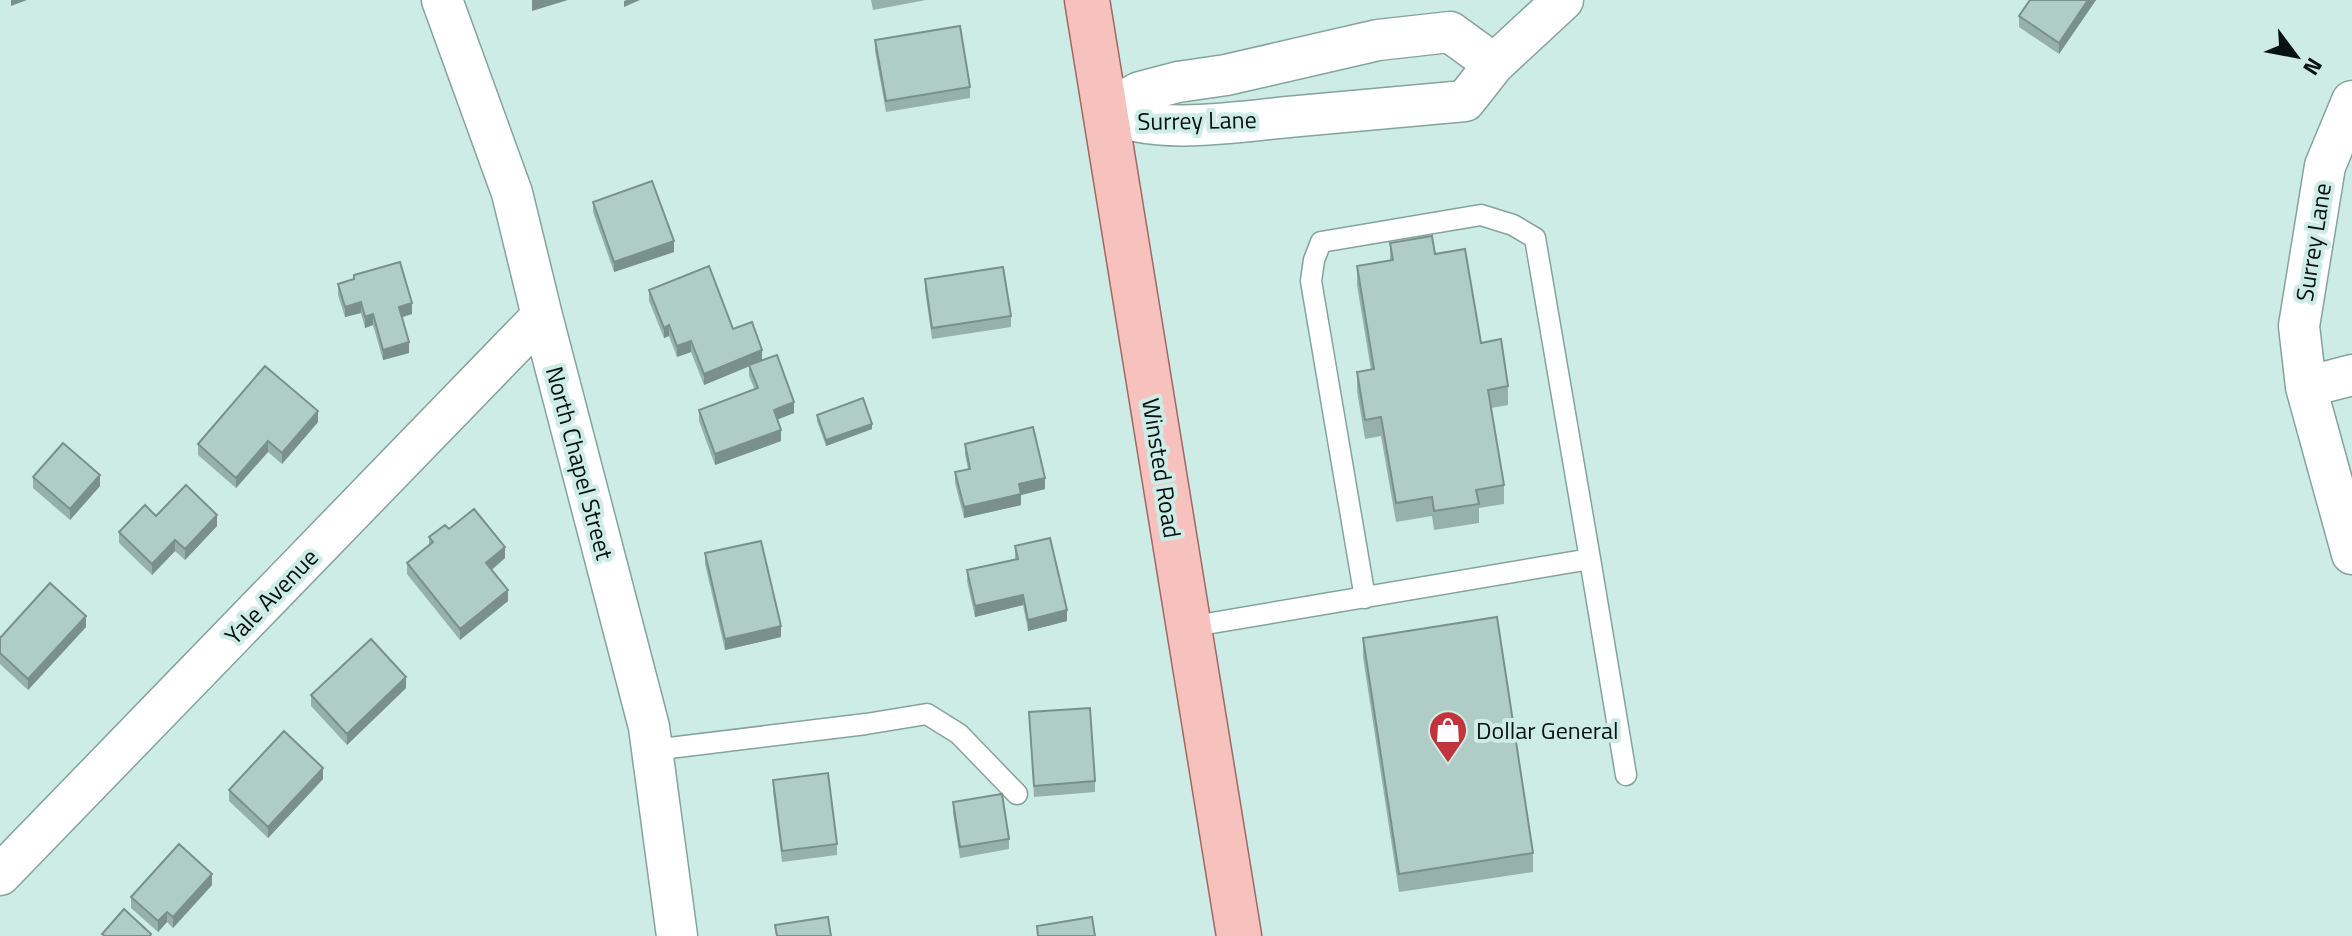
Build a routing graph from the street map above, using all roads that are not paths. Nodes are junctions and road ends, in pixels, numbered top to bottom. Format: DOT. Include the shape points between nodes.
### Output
graph roads {
  1 [pos="442,0"];
  2 [pos="1087,0"];
  3 [pos="1563,0"];
  4 [pos="1494,64"];
  5 [pos="2352,101"];
  6 [pos="1104,111"];
  7 [pos="542,316"];
  8 [pos="2352,375"];
  9 [pos="2306,387"];
  10 [pos="2352,554"];
  11 [pos="1590,559"];
  12 [pos="1365,598"];
  13 [pos="1188,627"];
  14 [pos="653,750"];
  15 [pos="1626,775"];
  16 [pos="1017,794"];
  17 [pos="0,875"];
  18 [pos="677,936"];
  19 [pos="1239,936"];
  1 -- 7 [label="street, North Chapel Street" via="512,193"];
  2 -- 6 [label="main road, Winsted Road"];
  3 -- 4 [label="street, Surrey Lane"];
  4 -- 6 [label="street, Surrey Lane" via="1450,32 1378,40 1140,92"];
  4 -- 6 [label="street, Surrey Lane" via="1465,101 1192,125 1122,120"];
  5 -- 9 [label="street, Surrey Lane" via="2325,166 2299,326"];
  6 -- 13 [label="main road, Winsted Road"];
  7 -- 14 [label="street, North Chapel Street"];
  7 -- 17 [label="street, Yale Avenue"];
  8 -- 9 [label="street"];
  9 -- 10 [label="street, Surrey Lane"];
  11 -- 12 [label="lane"];
  11 -- 12 [label="lane" via="1535,238 1481,215 1321,242 1311,281"];
  11 -- 15 [label="lane"];
  12 -- 13 [label="lane"];
  13 -- 19 [label="main road, Winsted Road"];
  14 -- 16 [label="lane" via="927,714 959,734"];
  14 -- 18 [label="street, North Chapel Street"];
}
